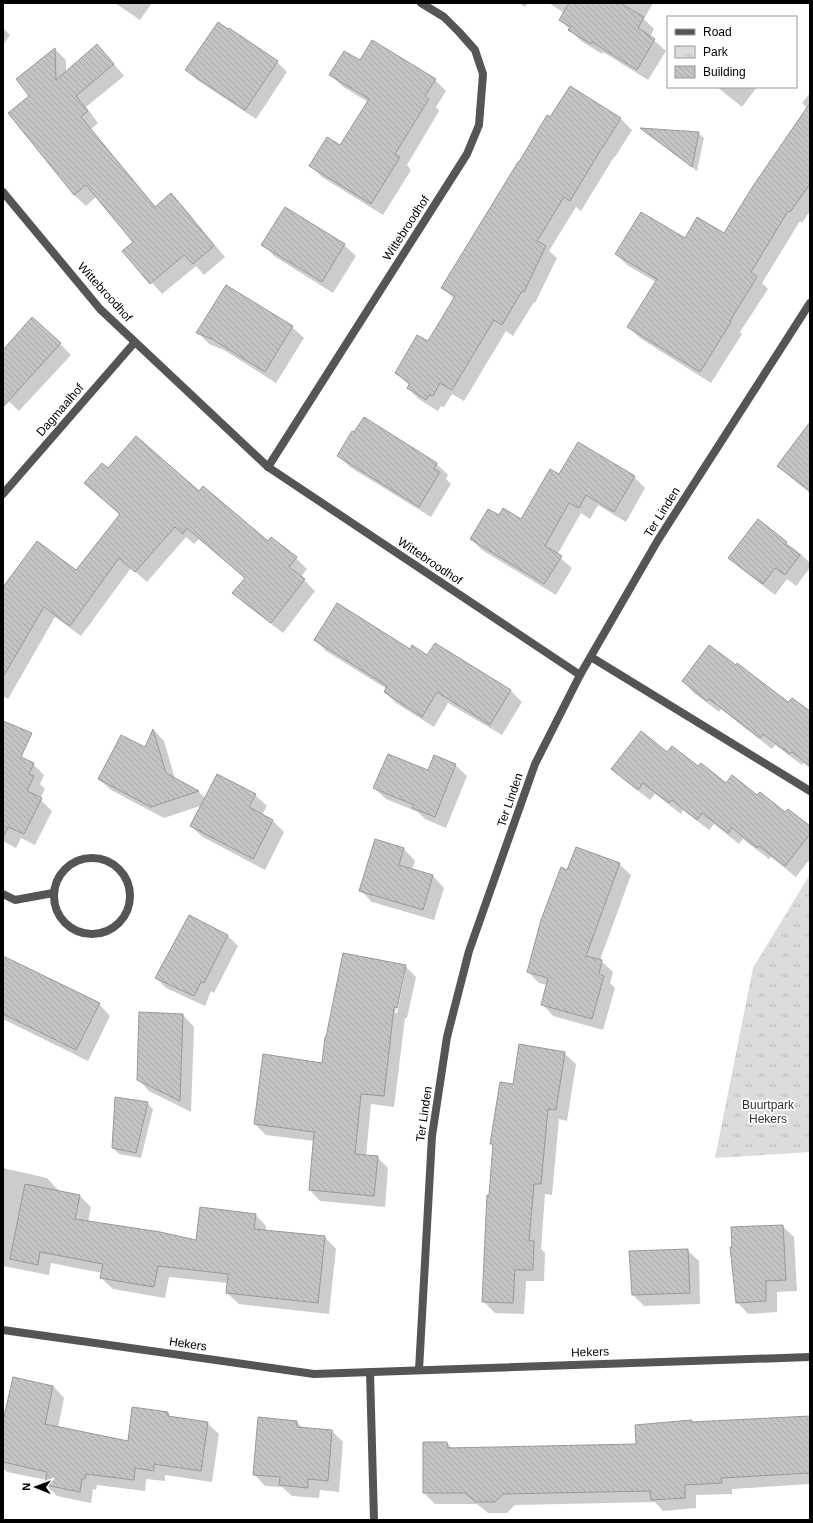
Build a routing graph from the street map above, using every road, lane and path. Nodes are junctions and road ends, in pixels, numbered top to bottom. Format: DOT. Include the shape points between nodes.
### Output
graph roads {
  1 [pos="421,3"];
  2 [pos="3,192"];
  3 [pos="810,303"];
  4 [pos="135,342"];
  5 [pos="268,467"];
  6 [pos="3,494"];
  7 [pos="590,657"];
  8 [pos="580,675"];
  9 [pos="810,791"];
  10 [pos="53,893"];
  11 [pos="3,894"];
  12 [pos="3,1330"];
  13 [pos="810,1357"];
  14 [pos="420,1370"];
  15 [pos="370,1372"];
  16 [pos="374,1520"];
  1 -- 5 [label="street, Wittebroodhof" via="444,17 474,50 483,74 479,125 467,154"];
  2 -- 4 [label="street, Wittebroodhof" via="100,309"];
  3 -- 7 [label="street, Ter Linden" via="658,540"];
  4 -- 5 [label="street, Wittebroodhof"];
  4 -- 6 [label="street, Dagmaalhof"];
  5 -- 8 [label="street, Wittebroodhof"];
  7 -- 8 [label="street, Ter Linden"];
  7 -- 9 [label="street"];
  8 -- 14 [label="street, Ter Linden" via="535,764 469,951 447,1037 432,1136"];
  10 -- 10 [label="street" via="57,914 62,920 72,930 93,936 113,929 128,913 131,892 122,870 103,858 80,858 61,872"];
  10 -- 11 [label="street" via="15,900"];
  12 -- 15 [label="street, Hekers" via="314,1374"];
  13 -- 14 [label="street, Hekers"];
  14 -- 15 [label="street, Hekers"];
  15 -- 16 [label="street"];
}
